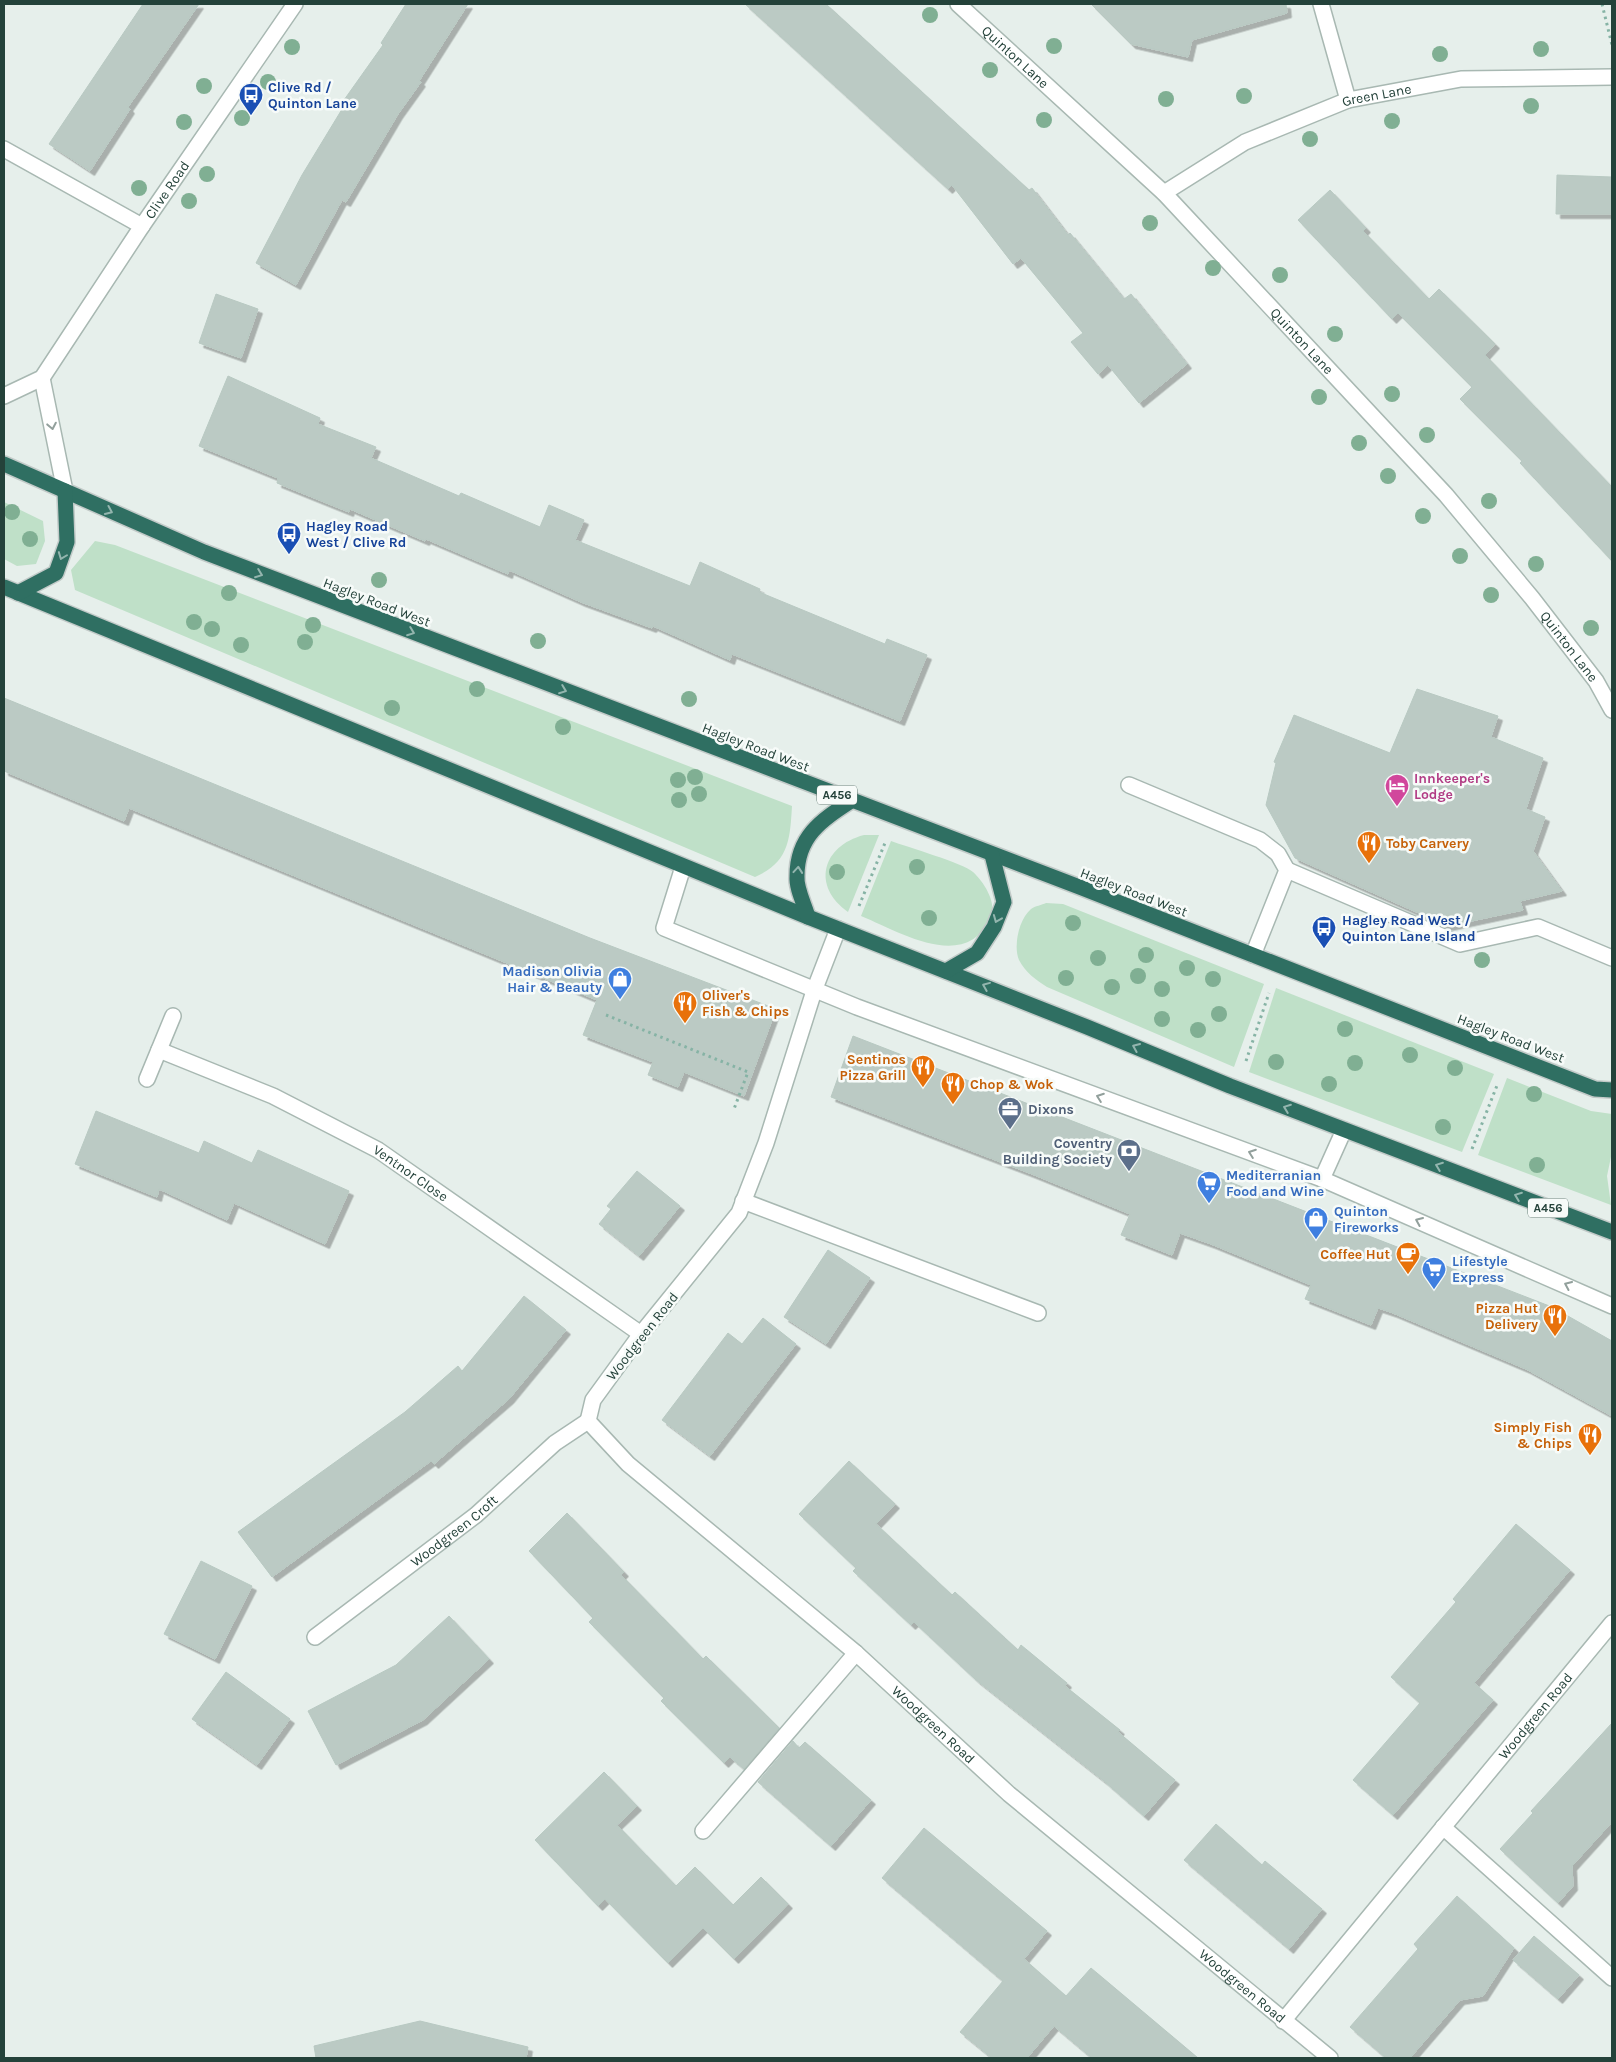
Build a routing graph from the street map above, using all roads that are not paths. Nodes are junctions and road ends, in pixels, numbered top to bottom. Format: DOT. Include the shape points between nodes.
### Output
graph roads {
  1 [pos="295,4"];
  2 [pos="958,4"];
  3 [pos="1321,4"];
  4 [pos="1612,77"];
  5 [pos="1348,100"];
  6 [pos="4,149"];
  7 [pos="1164,193"];
  8 [pos="142,226"];
  9 [pos="42,378"];
  10 [pos="4,396"];
  11 [pos="4,464"];
  12 [pos="65,491"];
  13 [pos="4,587"];
  14 [pos="18,593"];
  15 [pos="1612,710"];
  16 [pos="1128,785"];
  17 [pos="851,801"];
  18 [pos="992,855"];
  19 [pos="683,867"];
  20 [pos="1287,870"];
  21 [pos="808,917"];
  22 [pos="838,929"];
  23 [pos="1253,955"];
  24 [pos="1612,958"];
  25 [pos="946,971"];
  26 [pos="814,991"];
  27 [pos="173,1016"];
  28 [pos="159,1050"];
  29 [pos="147,1079"];
  30 [pos="1612,1090"];
  31 [pos="1344,1130"];
  32 [pos="1322,1179"];
  33 [pos="744,1201"];
  34 [pos="1612,1232"];
  35 [pos="1612,1306"];
  36 [pos="1038,1314"];
  37 [pos="641,1334"];
  38 [pos="588,1421"];
  39 [pos="1612,1623"];
  40 [pos="315,1637"];
  41 [pos="856,1653"];
  42 [pos="1443,1827"];
  43 [pos="703,1832"];
  44 [pos="1612,1978"];
  45 [pos="1283,2021"];
  46 [pos="1330,2058"];
  1 -- 8 [label="street, Clive Road"];
  2 -- 7 [label="street, Quinton Lane"];
  3 -- 5 [label="street"];
  4 -- 5 [label="street, Green Lane" via="1461,79"];
  5 -- 7 [label="street, Green Lane" via="1245,142"];
  6 -- 8 [label="street"];
  7 -- 15 [label="street, Quinton Lane" via="1446,495 1590,673"];
  8 -- 9 [label="street, Clive Road"];
  9 -- 10 [label="street"];
  9 -- 12 [label="street, one-way"];
  11 -- 12 [label="highway, Hagley Road West / A456"];
  12 -- 14 [label="highway, one-way" via="67,542 56,573"];
  12 -- 17 [label="highway, Hagley Road West / A456, one-way" via="204,552"];
  13 -- 14 [label="highway, A456"];
  14 -- 19 [label="highway, A456"];
  16 -- 20 [label="street" via="1260,840 1278,854"];
  17 -- 18 [label="highway, Hagley Road West / A456"];
  21 -- 17 [label="highway, one-way" via="796,877 800,849 820,821"];
  18 -- 23 [label="highway, Hagley Road West / A456"];
  18 -- 25 [label="highway, one-way" via="1004,902 994,927 977,953"];
  19 -- 21 [label="highway, A456"];
  19 -- 26 [label="street" via="664,928"];
  20 -- 23 [label="street"];
  20 -- 24 [label="street" via="1460,944 1538,927"];
  21 -- 22 [label="highway, A456"];
  22 -- 25 [label="highway, A456"];
  22 -- 26 [label="street, Woodgreen Road"];
  23 -- 30 [label="highway, Hagley Road West / A456" via="1595,1088"];
  31 -- 25 [label="highway, A456, one-way"];
  32 -- 26 [label="street, one-way"];
  26 -- 33 [label="street, Woodgreen Road" via="766,1143"];
  27 -- 28 [label="street"];
  28 -- 29 [label="street"];
  28 -- 37 [label="street, Ventnor Close" via="273,1096 378,1150"];
  31 -- 32 [label="street"];
  34 -- 31 [label="highway, A456, one-way"];
  35 -- 32 [label="street, one-way"];
  33 -- 36 [label="street"];
  33 -- 37 [label="street, Woodgreen Road" via="739,1213"];
  37 -- 38 [label="street, Woodgreen Road" via="593,1400"];
  38 -- 40 [label="street, Woodgreen Croft" via="555,1443 476,1515"];
  38 -- 41 [label="street, Woodgreen Road" via="628,1464"];
  39 -- 42 [label="street, Woodgreen Road"];
  41 -- 43 [label="street"];
  41 -- 45 [label="street, Woodgreen Road" via="1009,1794"];
  42 -- 44 [label="street"];
  42 -- 45 [label="street, Woodgreen Road"];
  45 -- 46 [label="street"];
}
